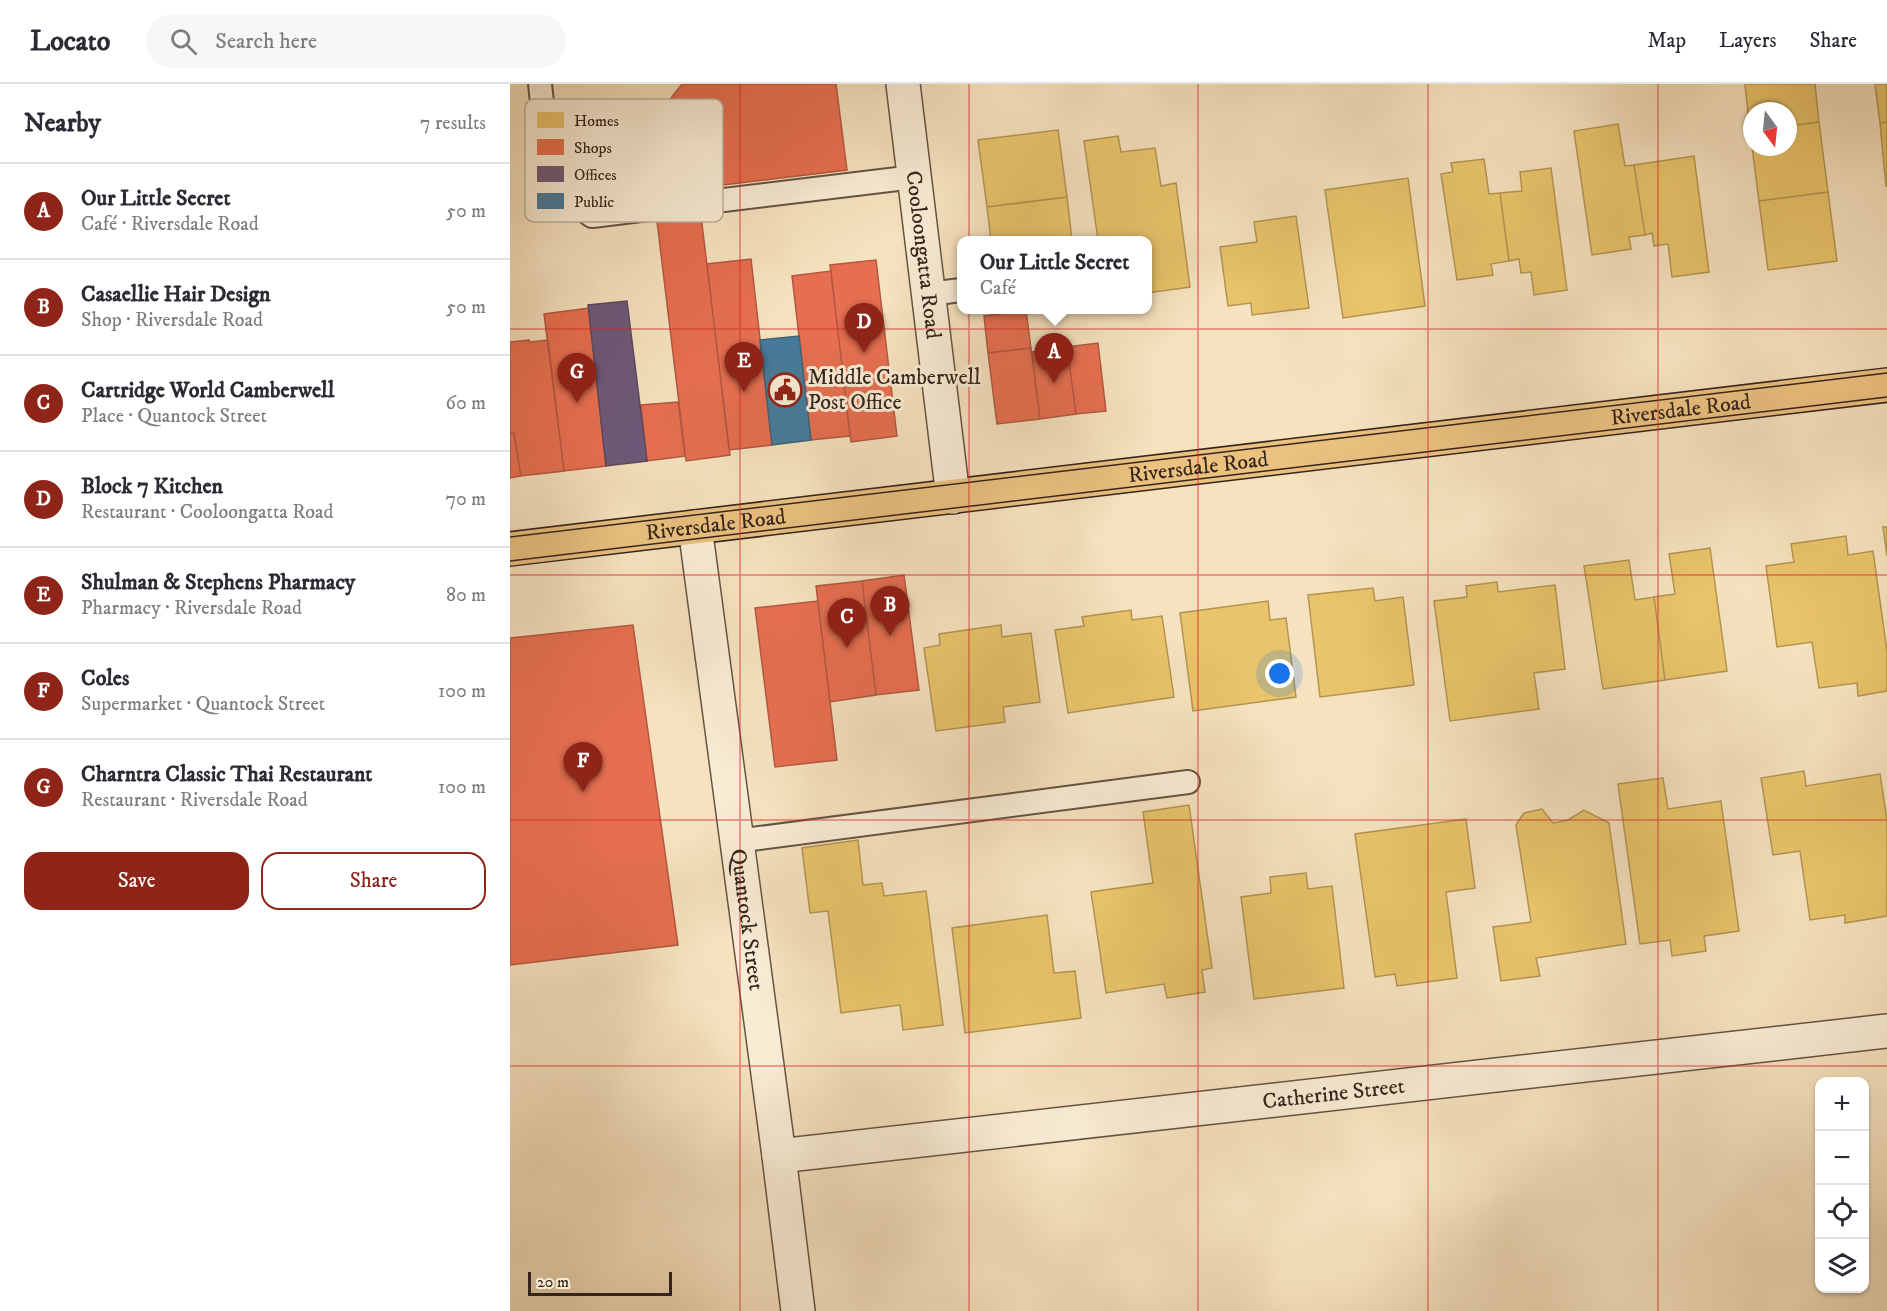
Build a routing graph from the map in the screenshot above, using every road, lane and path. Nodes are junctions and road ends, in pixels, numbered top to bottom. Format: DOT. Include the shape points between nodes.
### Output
graph roads {
  1 [pos="540,84"];
  2 [pos="903,84"];
  3 [pos="542,99"];
  4 [pos="914,177"];
  5 [pos="723,200"];
  6 [pos="945,292"];
  7 [pos="1887,385"];
  8 [pos="953,497"];
  9 [pos="695,527"];
  10 [pos="510,549"];
  11 [pos="1188,782"];
  12 [pos="737,841"];
  13 [pos="1887,1031"];
  14 [pos="779,1156"];
  15 [pos="798,1311"];
  1 -- 3 [label="lane"];
  2 -- 4 [label="street, Cooloongatta Road"];
  4 -- 5 [label="lane"];
  4 -- 6 [label="street, Cooloongatta Road"];
  6 -- 8 [label="street, Cooloongatta Road"];
  7 -- 8 [label="main road, Riversdale Road"];
  8 -- 9 [label="main road, Riversdale Road"];
  9 -- 10 [label="main road, Riversdale Road"];
  9 -- 12 [label="street, Quantock Street"];
  11 -- 12 [label="lane"];
  12 -- 14 [label="street, Quantock Street"];
  13 -- 14 [label="street, Catherine Street"];
  14 -- 15 [label="street, Quantock Street"];
}
